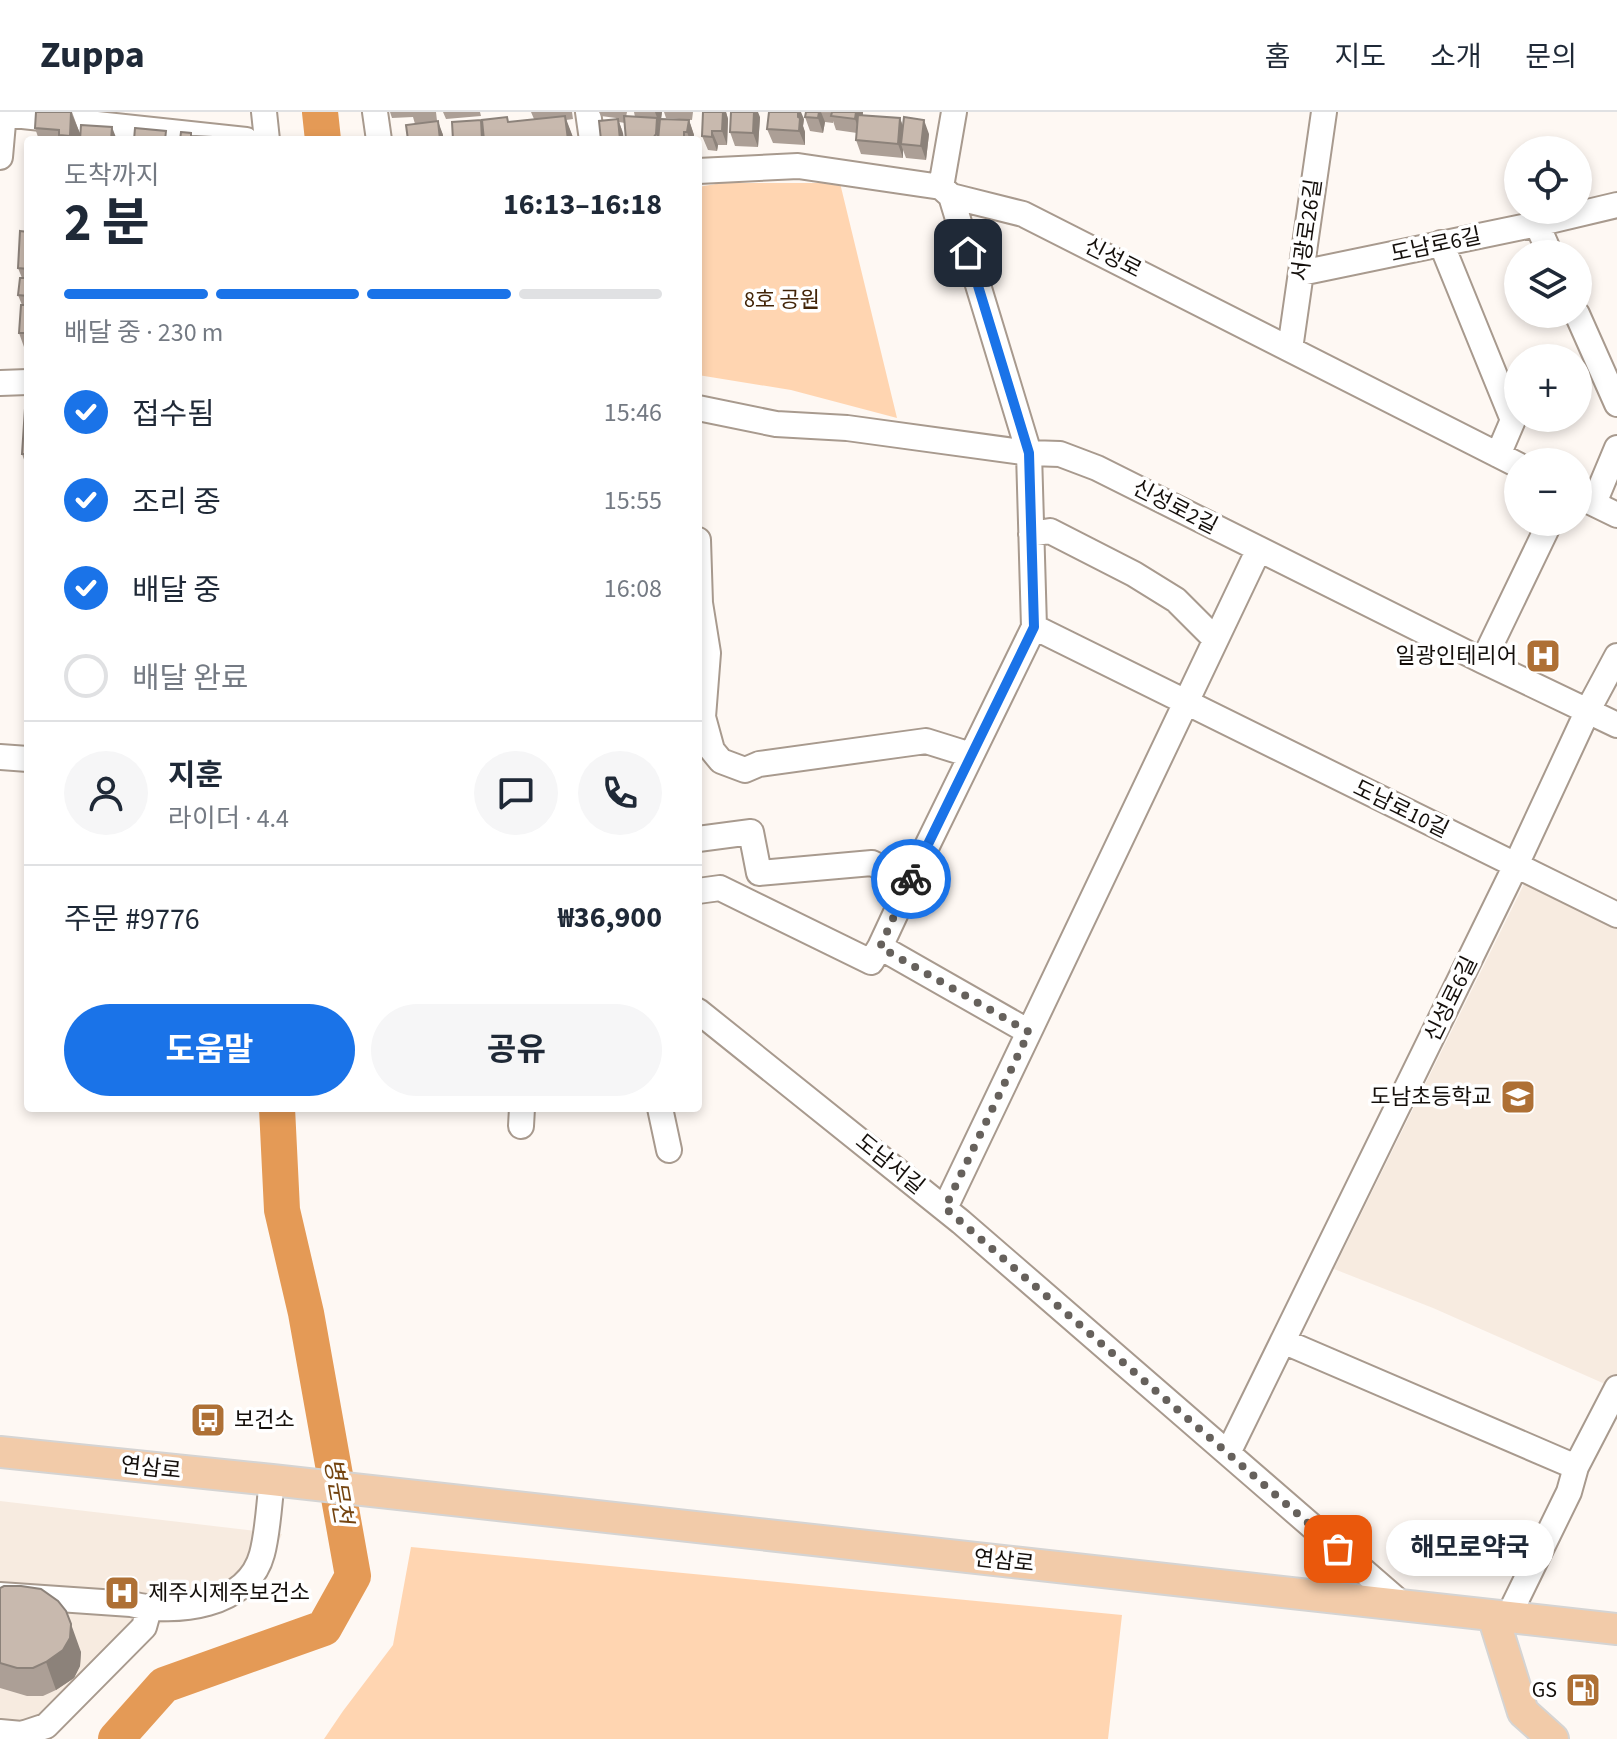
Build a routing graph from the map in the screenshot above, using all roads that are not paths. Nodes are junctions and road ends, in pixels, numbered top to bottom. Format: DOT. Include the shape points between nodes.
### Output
graph roads {
  1 [pos="264,112"];
  2 [pos="375,112"];
  3 [pos="588,112"];
  4 [pos="954,112"];
  5 [pos="1324,112"];
  6 [pos="4,113"];
  7 [pos="180,136"];
  8 [pos="267,136"];
  9 [pos="378,136"];
  10 [pos="591,136"];
  11 [pos="0,157"];
  12 [pos="702,171"];
  13 [pos="946,191"];
  14 [pos="1617,205"];
  15 [pos="1592,211"];
  16 [pos="1537,224"];
  17 [pos="1544,240"];
  18 [pos="1441,243"];
  19 [pos="1301,273"];
  20 [pos="1583,328"];
  21 [pos="1290,349"];
  22 [pos="24,382"];
  23 [pos="0,383"];
  24 [pos="1617,404"];
  25 [pos="702,409"];
  26 [pos="1510,448"];
  27 [pos="1617,448"];
  28 [pos="1029,453"];
  29 [pos="1504,458"];
  30 [pos="1592,490"];
  31 [pos="1592,503"];
  32 [pos="1617,515"];
  33 [pos="1031,534"];
  34 [pos="1543,536"];
  35 [pos="1259,549"];
  36 [pos="702,616"];
  37 [pos="1034,627"];
  38 [pos="1215,639"];
  39 [pos="1617,656"];
  40 [pos="1483,661"];
  41 [pos="702,701"];
  42 [pos="1186,702"];
  43 [pos="1588,710"];
  44 [pos="702,722"];
  45 [pos="1617,725"];
  46 [pos="971,755"];
  47 [pos="0,757"];
  48 [pos="24,759"];
  49 [pos="702,838"];
  50 [pos="1516,865"];
  51 [pos="910,882"];
  52 [pos="702,890"];
  53 [pos="1617,915"];
  54 [pos="880,947"];
  55 [pos="702,1014"];
  56 [pos="1029,1032"];
  57 [pos="661,1112"];
  58 [pos="669,1150"];
  59 [pos="945,1208"];
  60 [pos="1285,1342"];
  61 [pos="1617,1388"];
  62 [pos="0,1452"];
  63 [pos="1228,1453"];
  64 [pos="1576,1467"];
  65 [pos="286,1482"];
  66 [pos="0,1595"];
  67 [pos="1404,1606"];
  68 [pos="149,1609"];
  69 [pos="1501,1616"];
  70 [pos="1617,1629"];
  71 [pos="0,1732"];
  72 [pos="1553,1739"];
  1 -- 8 [label="street"];
  2 -- 9 [label="street"];
  3 -- 10 [label="street"];
  4 -- 13 [label="street"];
  5 -- 19 [label="street, 서광로26길"];
  6 -- 7 [label="street"];
  6 -- 11 [label="street"];
  12 -- 13 [label="street, 신성로" via="798,166"];
  13 -- 21 [label="street, 신성로" via="1023,214"];
  13 -- 28 [label="street"];
  14 -- 15 [label="street, 도남로6길"];
  16 -- 17 [label="street"];
  16 -- 18 [label="street, 도남로6길"];
  18 -- 19 [label="street, 도남로6길"];
  18 -- 26 [label="street, 신성로" via="1513,420"];
  19 -- 21 [label="street, 서광로26길"];
  20 -- 24 [label="street"];
  21 -- 29 [label="street, 신성로"];
  22 -- 23 [label="street"];
  25 -- 28 [label="street, 신성로2길" via="776,424 847,428"];
  27 -- 30 [label="street"];
  28 -- 33 [label="street"];
  28 -- 35 [label="street, 신성로2길" via="1060,454 1097,468"];
  31 -- 32 [label="street"];
  33 -- 37 [label="street"];
  33 -- 38 [label="street" via="1050,531 1134,574 1176,600"];
  34 -- 40 [label="street"];
  35 -- 38 [label="street"];
  35 -- 40 [label="street, 신성로2길"];
  36 -- 41 [label="street" via="708,653"];
  37 -- 42 [label="street, 도남로10길"];
  37 -- 46 [label="street"];
  38 -- 42 [label="street"];
  39 -- 43 [label="street, 신성로6길"];
  40 -- 43 [label="street, 신성로2길"];
  42 -- 50 [label="street, 도남로10길"];
  42 -- 56 [label="street"];
  43 -- 45 [label="street, 신성로2길"];
  43 -- 50 [label="street, 신성로6길"];
  44 -- 46 [label="street" via="721,761 745,770 926,741"];
  46 -- 51 [label="street"];
  47 -- 48 [label="street"];
  49 -- 51 [label="street" via="751,832 759,873 872,863"];
  50 -- 53 [label="street, 도남로10길"];
  50 -- 60 [label="street, 신성로6길"];
  51 -- 54 [label="street"];
  52 -- 54 [label="street" via="720,888 871,962"];
  54 -- 56 [label="street"];
  55 -- 59 [label="street, 도남서길"];
  56 -- 59 [label="street"];
  57 -- 58 [label="street"];
  59 -- 63 [label="street, 도남서길"];
  60 -- 63 [label="street, 신성로6길"];
  60 -- 64 [label="street"];
  61 -- 64 [label="street"];
  62 -- 65 [label="main road, 연삼로"];
  63 -- 67 [label="street, 도남서길"];
  64 -- 69 [label="street" via="1569,1492"];
  65 -- 67 [label="main road, 연삼로"];
  65 -- 68 [label="street" via="262,1556 248,1581 226,1598"];
  66 -- 68 [label="street"];
  67 -- 69 [label="main road, 연삼로"];
  68 -- 71 [label="street" via="144,1627 46,1726 22,1734"];
  69 -- 70 [label="main road, 연삼로"];
  69 -- 72 [label="main road" via="1523,1712"];
}
